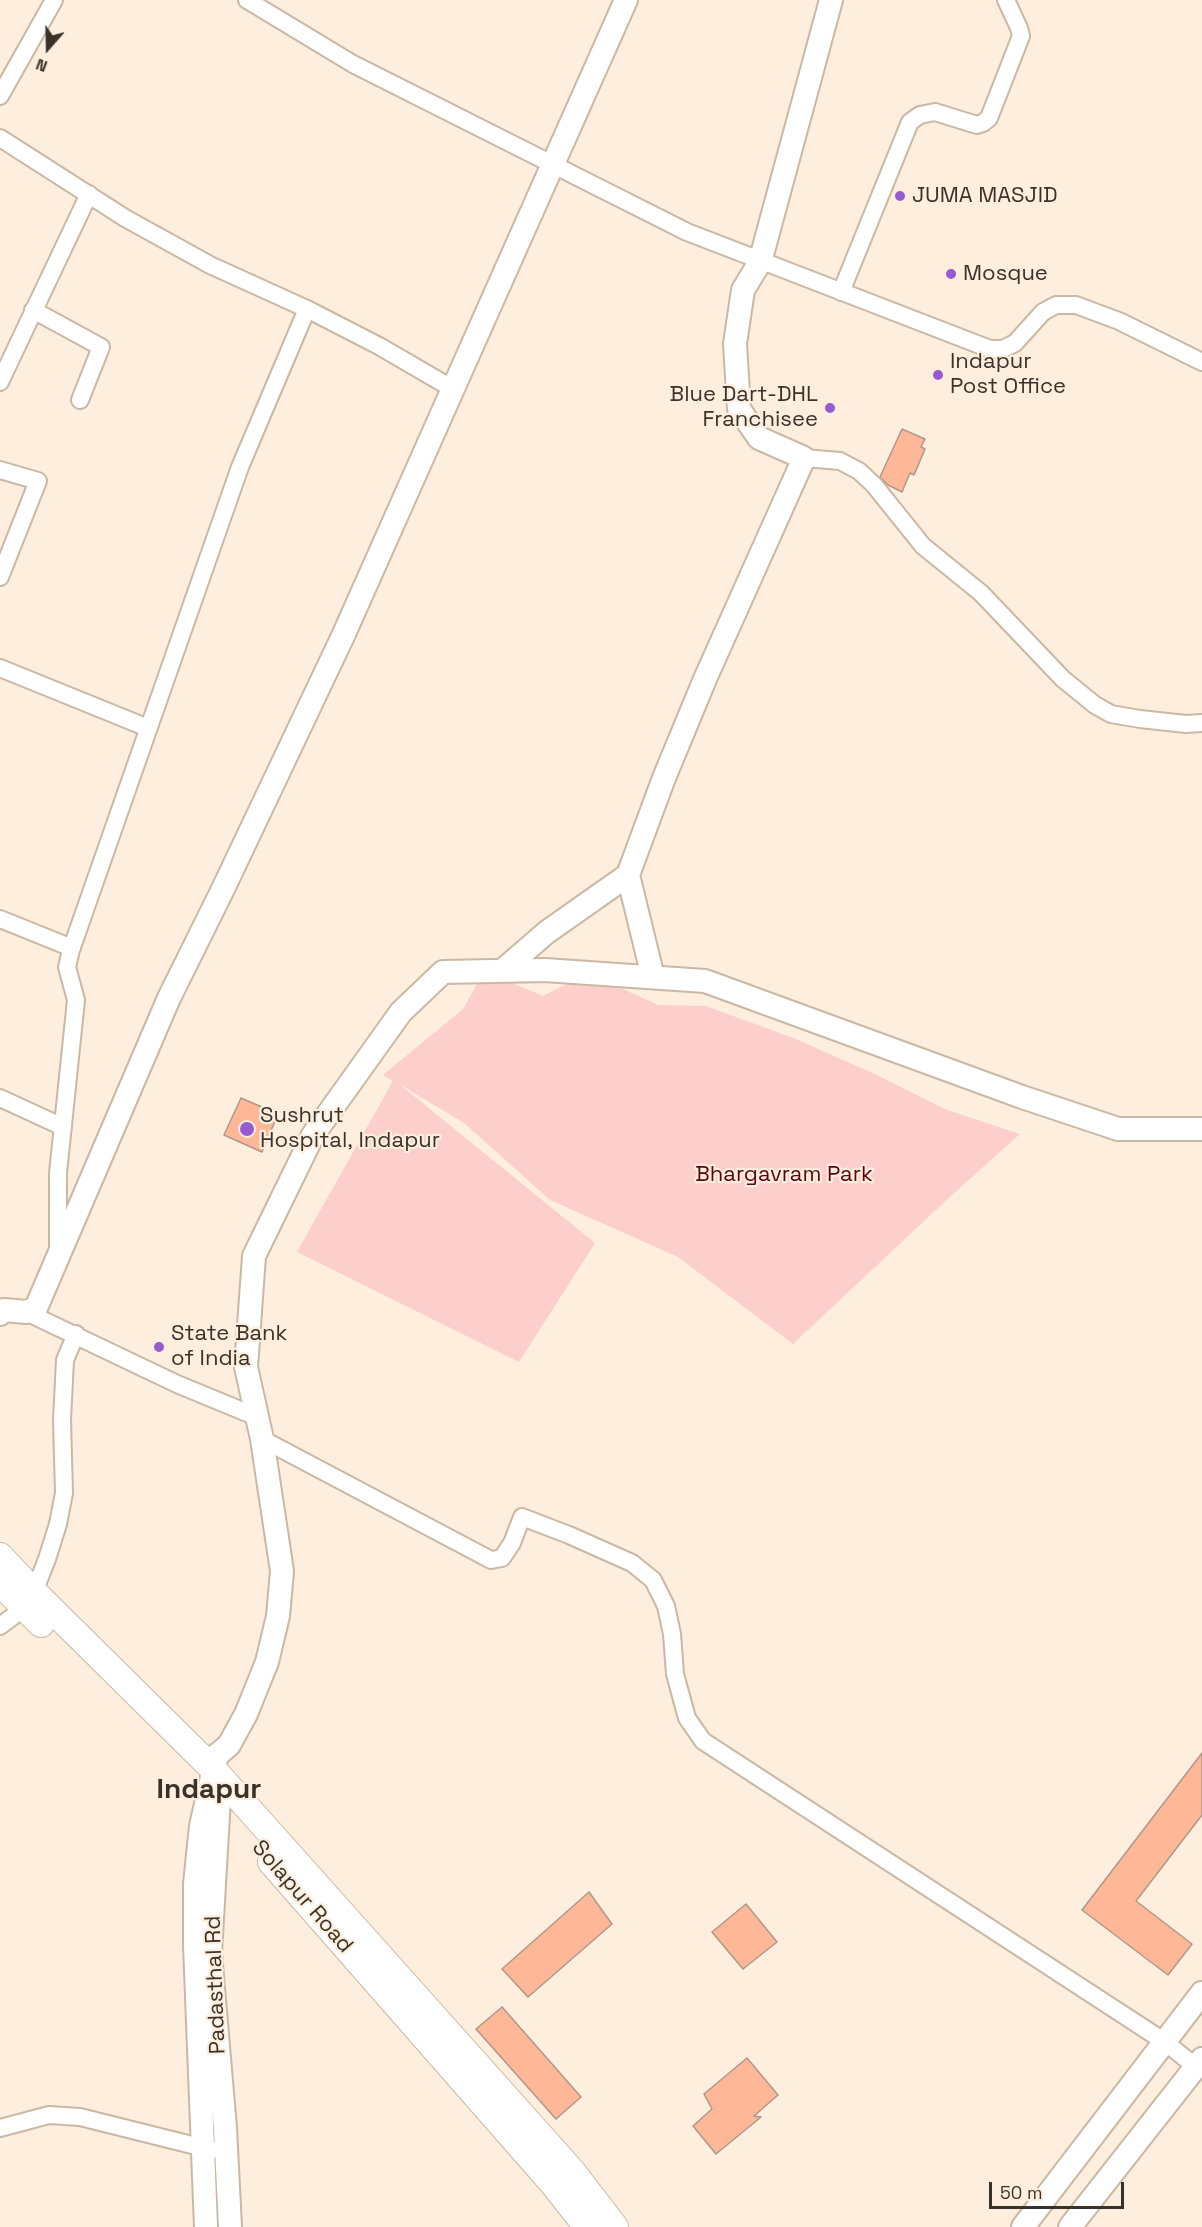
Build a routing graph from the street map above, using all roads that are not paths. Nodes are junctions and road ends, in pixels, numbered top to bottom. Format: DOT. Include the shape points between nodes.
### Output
graph roads {
  1 [pos="54,0"];
  2 [pos="247,0"];
  3 [pos="626,0"];
  4 [pos="831,0"];
  5 [pos="1006,0"];
  6 [pos="0,96"];
  7 [pos="0,138"];
  8 [pos="552,166"];
  9 [pos="89,194"];
  10 [pos="760,262"];
  11 [pos="841,292"];
  12 [pos="307,309"];
  13 [pos="33,310"];
  14 [pos="4,359"];
  15 [pos="1202,362"];
  16 [pos="0,382"];
  17 [pos="453,389"];
  18 [pos="80,400"];
  19 [pos="804,458"];
  20 [pos="0,470"];
  21 [pos="0,577"];
  22 [pos="0,668"];
  23 [pos="1202,723"];
  24 [pos="148,728"];
  25 [pos="628,875"];
  26 [pos="0,919"];
  27 [pos="72,948"];
  28 [pos="503,970"];
  29 [pos="653,978"];
  30 [pos="0,1098"];
  31 [pos="63,1127"];
  32 [pos="1202,1129"];
  33 [pos="58,1254"];
  34 [pos="8,1311"];
  35 [pos="76,1335"];
  36 [pos="259,1428"];
  37 [pos="0,1556"];
  38 [pos="0,1583"];
  39 [pos="29,1600"];
  40 [pos="0,1626"];
  41 [pos="216,1786"];
  42 [pos="203,1961"];
  43 [pos="1202,1993"];
  44 [pos="1165,2042"];
  45 [pos="1199,2063"];
  46 [pos="0,2128"];
  47 [pos="202,2148"];
  48 [pos="226,2153"];
  49 [pos="563,2178"];
  50 [pos="1040,2206"];
  51 [pos="206,2227"];
  52 [pos="230,2227"];
  53 [pos="587,2227"];
  54 [pos="615,2227"];
  55 [pos="1023,2227"];
  56 [pos="1065,2227"];
  57 [pos="1070,2227"];
  1 -- 6 [label="street"];
  2 -- 8 [label="street" via="353,64"];
  3 -- 8 [label="street"];
  4 -- 10 [label="street"];
  5 -- 11 [label="street" via="1021,36 989,118 977,125 935,112 909,122"];
  7 -- 9 [label="street"];
  8 -- 10 [label="street" via="687,232"];
  8 -- 17 [label="street"];
  9 -- 12 [label="street" via="210,265"];
  9 -- 13 [label="street"];
  10 -- 11 [label="street"];
  10 -- 19 [label="street" via="743,290 735,344 739,409 759,438"];
  11 -- 15 [label="street" via="990,349 1003,349 1015,343 1043,312 1056,305 1076,305 1119,321"];
  12 -- 17 [label="street"];
  12 -- 24 [label="street" via="240,467"];
  13 -- 14 [label="street"];
  13 -- 18 [label="street" via="101,347"];
  14 -- 16 [label="street"];
  17 -- 33 [label="street" via="343,636 169,998"];
  19 -- 23 [label="street" via="840,461 859,471 923,546 981,592 1063,679 1095,705 1111,714 1140,719"];
  19 -- 25 [label="street" via="705,679"];
  20 -- 21 [label="street" via="38,481"];
  22 -- 24 [label="street"];
  24 -- 27 [label="street"];
  25 -- 28 [label="street" via="547,932"];
  25 -- 29 [label="street"];
  26 -- 27 [label="street"];
  27 -- 31 [label="street" via="67,967 76,1000"];
  28 -- 29 [label="street" via="545,969"];
  28 -- 36 [label="street" via="443,972 401,1012 313,1135 254,1256 246,1367"];
  29 -- 32 [label="street" via="705,981 1118,1129"];
  30 -- 31 [label="street"];
  31 -- 33 [label="street" via="58,1173"];
  33 -- 34 [label="street" via="36,1308"];
  34 -- 35 [label="street"];
  35 -- 36 [label="street"];
  35 -- 39 [label="street" via="65,1360 64,1493 47,1559"];
  36 -- 41 [label="street, Padasthal Rd" via="282,1571 278,1616 267,1662 229,1744 230,1760"];
  36 -- 44 [label="street" via="490,1560 502,1558 522,1517 632,1563 653,1580 666,1606 675,1674 687,1718 703,1741"];
  37 -- 39 [label="main road"];
  38 -- 39 [label="main road, Solapur Road"];
  39 -- 40 [label="street"];
  39 -- 41 [label="main road, Solapur Road"];
  41 -- 42 [label="street, Padasthal Rd"];
  41 -- 49 [label="main road, Solapur Road"];
  42 -- 47 [label="street, Padasthal Rd"];
  42 -- 48 [label="street, Padasthal Rd"];
  43 -- 44 [label="street"];
  44 -- 45 [label="street"];
  44 -- 50 [label="street"];
  45 -- 57 [label="street"];
  46 -- 47 [label="street" via="49,2115 80,2117"];
  47 -- 48 [label="street"];
  47 -- 51 [label="street, Padasthal Rd"];
  48 -- 52 [label="street, Padasthal Rd"];
  49 -- 53 [label="main road, Solapur Road"];
  49 -- 54 [label="main road"];
  50 -- 55 [label="street"];
  50 -- 56 [label="street"];
}
